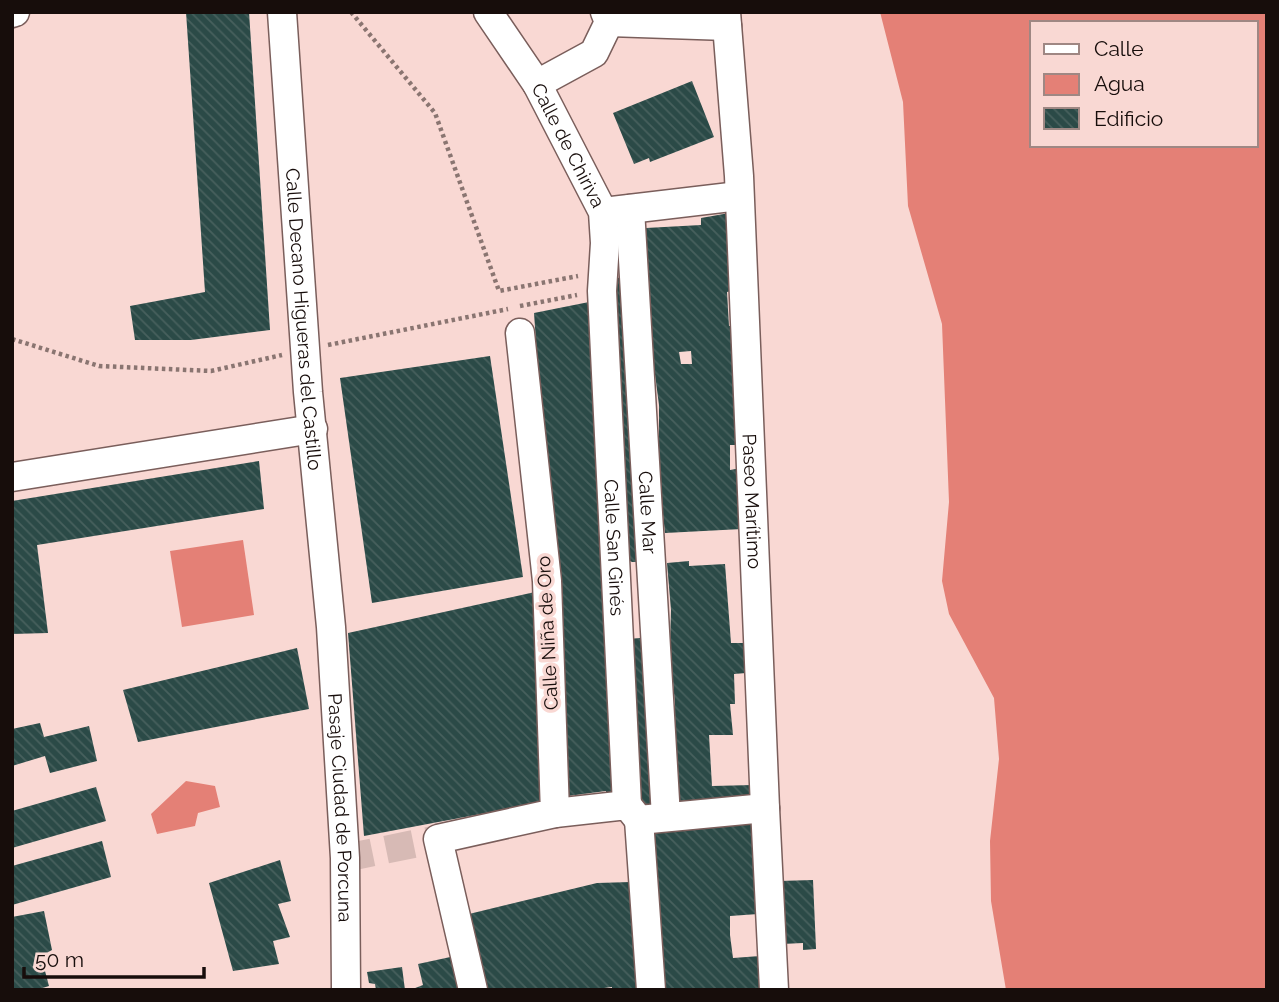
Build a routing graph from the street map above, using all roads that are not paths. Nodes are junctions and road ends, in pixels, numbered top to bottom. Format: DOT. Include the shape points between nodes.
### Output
graph roads {
  1 [pos="282,12"];
  2 [pos="488,12"];
  3 [pos="607,17"];
  4 [pos="726,19"];
  5 [pos="537,84"];
  6 [pos="739,196"];
  7 [pos="631,209"];
  8 [pos="603,212"];
  9 [pos="602,281"];
  10 [pos="520,333"];
  11 [pos="313,429"];
  12 [pos="12,477"];
  13 [pos="331,627"];
  14 [pos="765,808"];
  15 [pos="555,813"];
  16 [pos="644,814"];
  17 [pos="346,990"];
  18 [pos="473,990"];
  19 [pos="651,990"];
  20 [pos="774,990"];
  1 -- 11 [label="street, Calle Decano Higueras del Castillo"];
  2 -- 5 [label="street, Calle de Chiriva"];
  3 -- 4 [label="street"];
  3 -- 5 [label="street" via="594,53"];
  4 -- 6 [label="street, Paseo Marítimo"];
  5 -- 8 [label="street, Calle de Chiriva"];
  6 -- 7 [label="street"];
  6 -- 14 [label="street, Paseo Marítimo"];
  7 -- 8 [label="street"];
  7 -- 16 [label="street, Calle Mar"];
  8 -- 9 [label="street, Calle de Chiriva"];
  9 -- 16 [label="street, Calle San Ginés"];
  10 -- 15 [label="street, Calle Niña de Oro" via="547,581"];
  11 -- 12 [label="street"];
  11 -- 13 [label="street, Calle Decano Higueras del Castillo"];
  13 -- 17 [label="street, Pasaje Ciudad de Porcuna" via="345,858"];
  14 -- 16 [label="street"];
  14 -- 20 [label="street, Paseo Marítimo"];
  15 -- 16 [label="street"];
  15 -- 18 [label="street" via="438,839"];
  16 -- 19 [label="street"];
}
